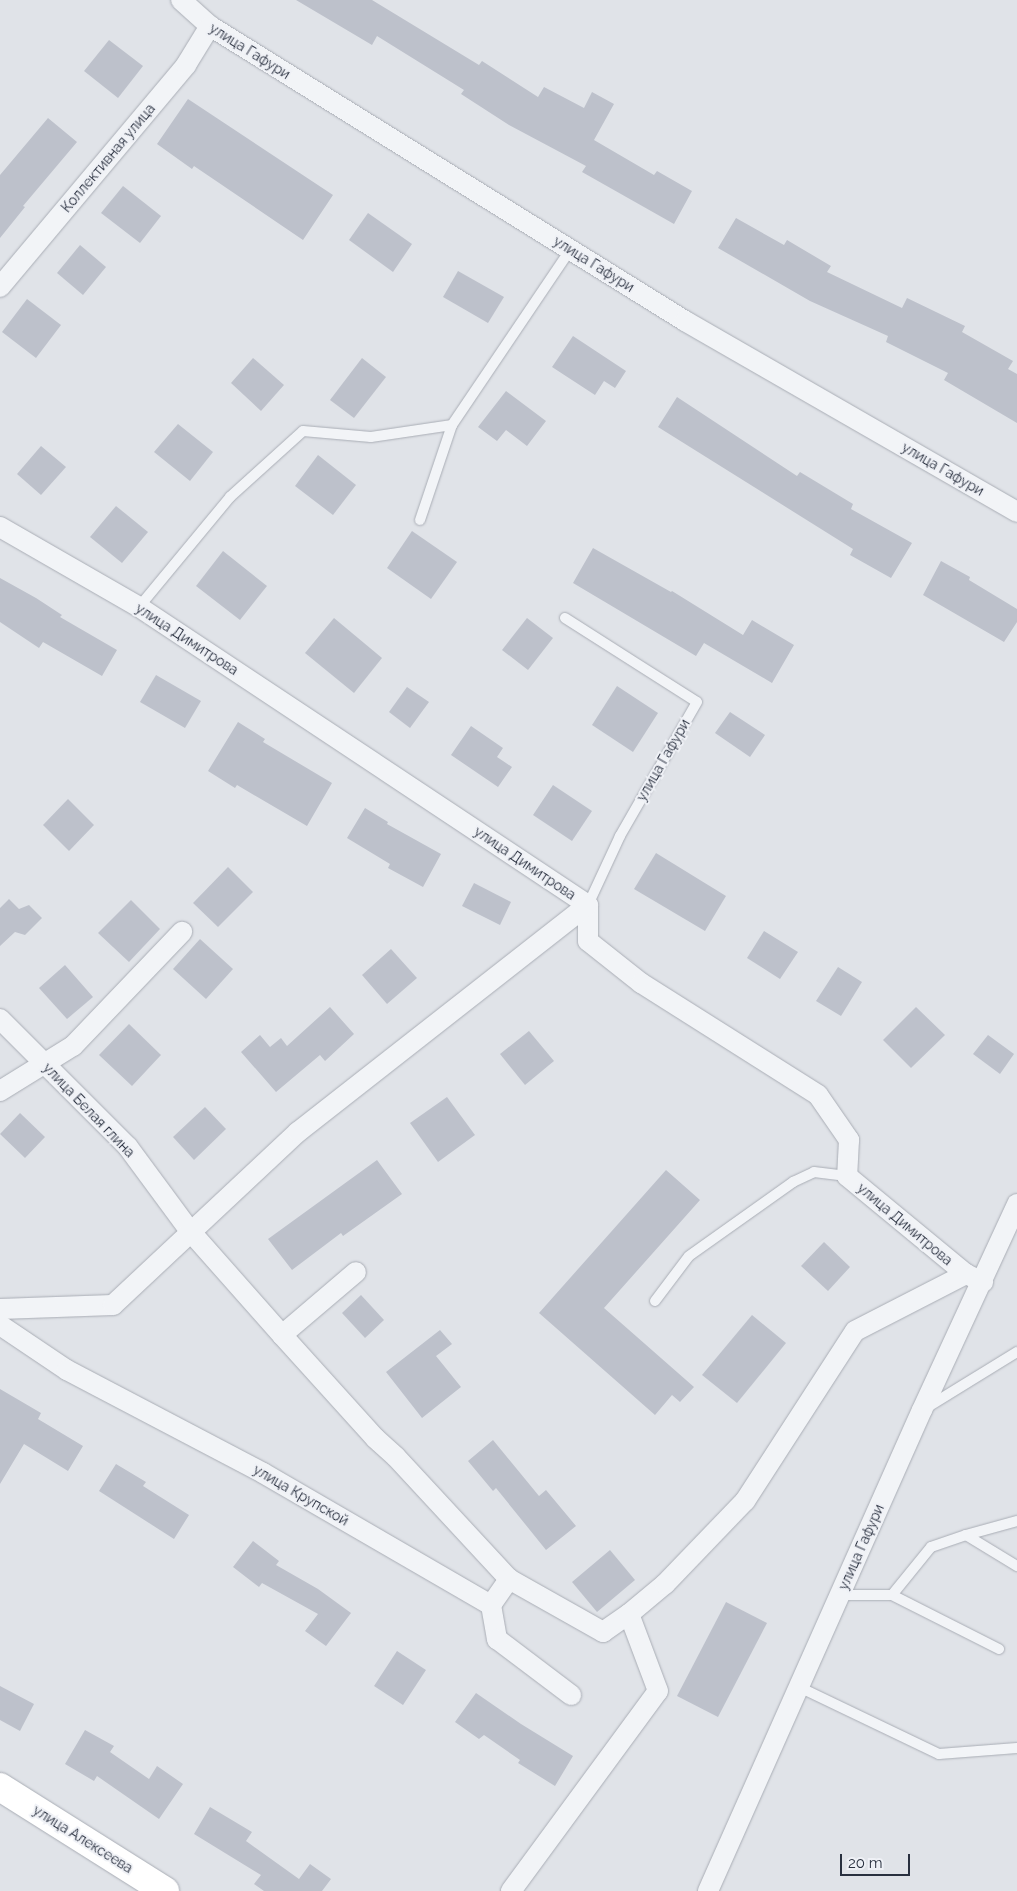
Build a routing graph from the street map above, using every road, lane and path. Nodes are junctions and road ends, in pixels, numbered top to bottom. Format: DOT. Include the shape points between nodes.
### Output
graph roads {
  1 [pos="181,0"];
  2 [pos="210,26"];
  3 [pos="570,250"];
  4 [pos="0,287"];
  5 [pos="452,426"];
  6 [pos="1017,512"];
  7 [pos="420,520"];
  8 [pos="0,527"];
  9 [pos="139,606"];
  10 [pos="565,618"];
  11 [pos="588,905"];
  12 [pos="182,932"];
  13 [pos="0,1018"];
  14 [pos="46,1064"];
  15 [pos="0,1091"];
  16 [pos="847,1176"];
  17 [pos="1017,1204"];
  18 [pos="190,1232"];
  19 [pos="356,1272"];
  20 [pos="974,1278"];
  21 [pos="655,1301"];
  22 [pos="0,1309"];
  23 [pos="0,1325"];
  24 [pos="282,1335"];
  25 [pos="1017,1352"];
  26 [pos="922,1410"];
  27 [pos="1017,1521"];
  28 [pos="966,1535"];
  29 [pos="1017,1566"];
  30 [pos="509,1579"];
  31 [pos="840,1595"];
  32 [pos="892,1595"];
  33 [pos="491,1605"];
  34 [pos="628,1614"];
  35 [pos="999,1649"];
  36 [pos="799,1688"];
  37 [pos="571,1695"];
  38 [pos="1016,1750"];
  39 [pos="0,1786"];
  40 [pos="165,1891"];
  41 [pos="511,1891"];
  42 [pos="708,1891"];
  1 -- 2 [label="street, улица Гафури"];
  2 -- 3 [label="street, улица Гафури"];
  2 -- 4 [label="street, Коллективная улица" via="186,64"];
  3 -- 5 [label="lane"];
  3 -- 6 [label="street, улица Гафури" via="685,321"];
  5 -- 7 [label="lane"];
  5 -- 9 [label="lane" via="371,437 303,431 230,497"];
  8 -- 9 [label="street, улица Димитрова"];
  9 -- 11 [label="street, улица Димитрова"];
  10 -- 11 [label="lane, улица Гафури" via="697,702 620,836"];
  11 -- 16 [label="street, улица Димитрова" via="588,941 641,983 818,1095 849,1140"];
  11 -- 18 [label="street" via="298,1132"];
  12 -- 14 [label="street" via="73,1046"];
  13 -- 14 [label="street, улица Белая глина"];
  14 -- 15 [label="street"];
  14 -- 18 [label="street, улица Белая глина" via="128,1147"];
  16 -- 20 [label="street, улица Димитрова"];
  16 -- 21 [label="lane" via="814,1172 793,1182 689,1256"];
  17 -- 20 [label="street, улица Гафури"];
  18 -- 22 [label="street" via="113,1304"];
  18 -- 24 [label="street, улица Белая глина"];
  19 -- 24 [label="street"];
  20 -- 26 [label="street, улица Гафури"];
  20 -- 34 [label="street" via="855,1331 745,1501 665,1584"];
  23 -- 33 [label="street, улица Крупской" via="67,1370 263,1473"];
  24 -- 30 [label="street, улица Белая глина"];
  25 -- 26 [label="lane"];
  26 -- 31 [label="street, улица Гафури"];
  27 -- 28 [label="lane"];
  28 -- 29 [label="lane"];
  28 -- 32 [label="lane" via="931,1547"];
  30 -- 33 [label="street"];
  30 -- 34 [label="street, улица Белая глина" via="603,1632"];
  31 -- 32 [label="lane"];
  31 -- 36 [label="street, улица Гафури"];
  32 -- 35 [label="lane"];
  33 -- 37 [label="street" via="497,1639"];
  34 -- 41 [label="street" via="658,1691"];
  36 -- 38 [label="lane" via="939,1754"];
  36 -- 42 [label="street, улица Гафури"];
  39 -- 40 [label="main road, улица Алексеева"];
}
